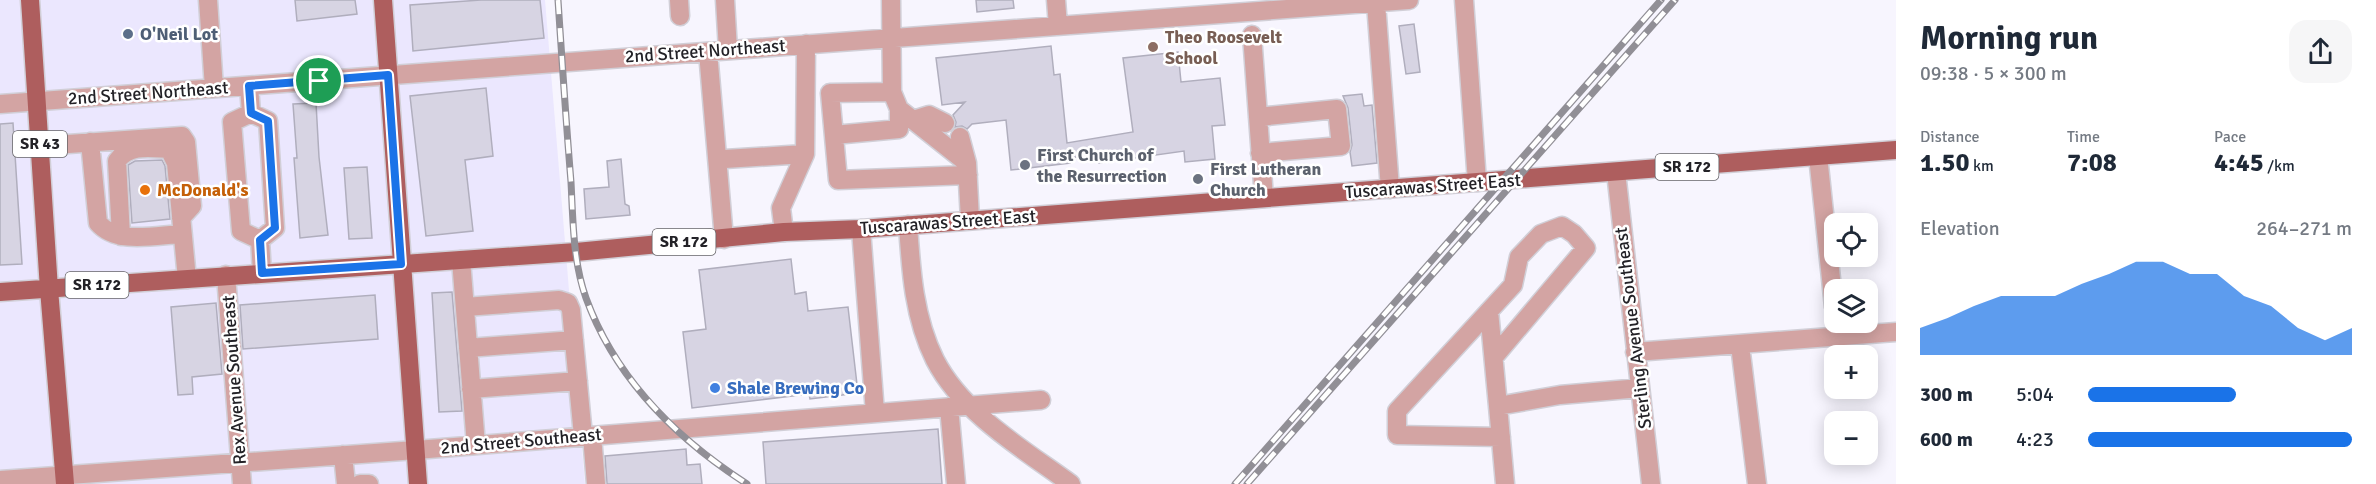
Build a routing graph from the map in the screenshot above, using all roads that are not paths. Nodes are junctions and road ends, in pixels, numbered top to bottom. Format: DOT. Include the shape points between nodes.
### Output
graph roads {
  1 [pos="30,0"];
  2 [pos="208,0"];
  3 [pos="383,0"];
  4 [pos="725,0"];
  5 [pos="891,0"];
  6 [pos="1056,0"];
  7 [pos="1409,0"];
  8 [pos="1464,0"];
  9 [pos="1343,2"];
  10 [pos="1376,3"];
  11 [pos="1252,6"];
  12 [pos="1058,26"];
  13 [pos="1252,34"];
  14 [pos="891,37"];
  15 [pos="806,44"];
  16 [pos="728,50"];
  17 [pos="708,52"];
  18 [pos="388,75"];
  19 [pos="249,86"];
  20 [pos="214,88"];
  21 [pos="37,101"];
  22 [pos="0,104"];
  23 [pos="901,107"];
  24 [pos="251,113"];
  25 [pos="1258,117"];
  26 [pos="945,123"];
  27 [pos="834,135"];
  28 [pos="960,137"];
  29 [pos="90,142"];
  30 [pos="40,146"];
  31 [pos="1896,150"];
  32 [pos="1260,153"];
  33 [pos="805,154"];
  34 [pos="1818,156"];
  35 [pos="725,159"];
  36 [pos="967,169"];
  37 [pos="1616,172"];
  38 [pos="1477,182"];
  39 [pos="1390,189"];
  40 [pos="1264,198"];
  41 [pos="970,220"];
  42 [pos="908,225"];
  43 [pos="182,226"];
  44 [pos="861,229"];
  45 [pos="784,232"];
  46 [pos="121,236"];
  47 [pos="724,239"];
  48 [pos="260,240"];
  49 [pos="461,260"];
  50 [pos="401,264"];
  51 [pos="262,273"];
  52 [pos="226,275"];
  53 [pos="187,279"];
  54 [pos="1831,279"];
  55 [pos="49,289"];
  56 [pos="0,292"];
  57 [pos="465,307"];
  58 [pos="1489,311"];
  59 [pos="1878,331"];
  60 [pos="1824,332"];
  61 [pos="1896,332"];
  62 [pos="574,340"];
  63 [pos="1740,345"];
  64 [pos="468,348"];
  65 [pos="1635,352"];
  66 [pos="1494,357"];
  67 [pos="578,381"];
  68 [pos="1640,388"];
  69 [pos="471,390"];
  70 [pos="1041,400"];
  71 [pos="970,405"];
  72 [pos="1498,406"];
  73 [pos="949,407"];
  74 [pos="874,413"];
  75 [pos="587,436"];
  76 [pos="1501,437"];
  77 [pos="476,445"];
  78 [pos="416,450"];
  79 [pos="343,455"];
  80 [pos="241,462"];
  81 [pos="0,480"];
  82 [pos="64,480"];
  83 [pos="242,484"];
  84 [pos="346,484"];
  85 [pos="360,484"];
  86 [pos="369,484"];
  87 [pos="418,484"];
  88 [pos="596,484"];
  89 [pos="956,484"];
  90 [pos="1071,484"];
  91 [pos="1505,484"];
  92 [pos="1651,484"];
  93 [pos="1757,484"];
  1 -- 21 [label="main road, SR 43"];
  2 -- 20 [label="street"];
  3 -- 18 [label="main road"];
  4 -- 16 [label="street"];
  5 -- 14 [label="street"];
  6 -- 12 [label="street"];
  7 -- 10 [label="street, 2nd Street Northeast"];
  8 -- 38 [label="street"];
  9 -- 10 [label="street, 2nd Street Northeast"];
  9 -- 11 [label="street, 2nd Street Northeast"];
  10 -- 39 [label="street"];
  11 -- 12 [label="street, 2nd Street Northeast"];
  12 -- 14 [label="street, 2nd Street Northeast"];
  13 -- 25 [label="street"];
  14 -- 15 [label="street, 2nd Street Northeast"];
  14 -- 23 [label="street"];
  15 -- 16 [label="street, 2nd Street Northeast"];
  15 -- 33 [label="street"];
  16 -- 17 [label="street, 2nd Street Northeast"];
  17 -- 18 [label="street, 2nd Street Northeast"];
  17 -- 47 [label="street"];
  18 -- 19 [label="street, 2nd Street Northeast"];
  18 -- 50 [label="main road"];
  19 -- 20 [label="street, 2nd Street Northeast"];
  19 -- 24 [label="street"];
  20 -- 21 [label="street, 2nd Street Northeast"];
  21 -- 22 [label="street, 2nd Street Northeast"];
  21 -- 30 [label="main road, SR 43"];
  23 -- 26 [label="street"];
  23 -- 27 [label="street" via="899,129"];
  23 -- 27 [label="street" via="830,93"];
  23 -- 36 [label="street"];
  24 -- 48 [label="street" via="268,121 275,228"];
  24 -- 48 [label="street" via="232,122 241,231"];
  25 -- 32 [label="street"];
  25 -- 32 [label="street" via="1337,109 1341,146"];
  27 -- 36 [label="street" via="838,180"];
  28 -- 36 [label="street"];
  29 -- 30 [label="street"];
  29 -- 43 [label="street" via="182,136 186,142 192,206"];
  29 -- 46 [label="street" via="98,222 106,232"];
  30 -- 55 [label="main road, SR 43"];
  31 -- 34 [label="main road, Tuscarawas Street East / SR 172"];
  32 -- 40 [label="street"];
  33 -- 35 [label="street"];
  33 -- 45 [label="street" via="782,208"];
  34 -- 37 [label="main road, Tuscarawas Street East / SR 172"];
  34 -- 54 [label="street"];
  36 -- 41 [label="street"];
  37 -- 38 [label="main road, Tuscarawas Street East / SR 172"];
  37 -- 65 [label="street, Sterling Avenue Southeast"];
  38 -- 39 [label="main road, Tuscarawas Street East / SR 172"];
  39 -- 40 [label="main road, Tuscarawas Street East / SR 172"];
  40 -- 41 [label="main road, Tuscarawas Street East / SR 172"];
  41 -- 42 [label="main road, Tuscarawas Street East / SR 172"];
  42 -- 44 [label="main road, Tuscarawas Street East / SR 172"];
  42 -- 71 [label="street" via="915,296 927,339 947,379"];
  43 -- 46 [label="street"];
  43 -- 46 [label="street" via="176,163 169,149 127,150 117,161"];
  43 -- 53 [label="street"];
  44 -- 45 [label="main road, Tuscarawas Street East / SR 172"];
  44 -- 74 [label="street"];
  45 -- 47 [label="main road, Tuscarawas Street East / SR 172"];
  47 -- 49 [label="main road, Tuscarawas Street East / SR 172"];
  48 -- 51 [label="street"];
  49 -- 50 [label="main road, Tuscarawas Street East / SR 172"];
  49 -- 57 [label="street"];
  50 -- 51 [label="main road, Tuscarawas Street East / SR 172"];
  50 -- 78 [label="main road"];
  51 -- 52 [label="main road, Tuscarawas Street East / SR 172"];
  52 -- 53 [label="main road, Tuscarawas Street East / SR 172"];
  52 -- 80 [label="street, Rex Avenue Southeast"];
  53 -- 55 [label="main road, Tuscarawas Street East / SR 172"];
  55 -- 56 [label="main road, Tuscarawas Street East / SR 172"];
  55 -- 82 [label="main road, SR 43"];
  57 -- 62 [label="street" via="564,300 571,310"];
  57 -- 64 [label="street"];
  58 -- 66 [label="street"];
  58 -- 66 [label="street" via="1513,285 1520,257 1541,234 1562,226 1586,248"];
  58 -- 76 [label="street" via="1397,411 1397,435"];
  59 -- 61 [label="street"];
  60 -- 63 [label="street"];
  62 -- 64 [label="street"];
  62 -- 67 [label="street"];
  63 -- 65 [label="street"];
  63 -- 93 [label="street"];
  64 -- 69 [label="street"];
  65 -- 68 [label="street, Sterling Avenue Southeast"];
  66 -- 72 [label="street"];
  67 -- 69 [label="street"];
  67 -- 75 [label="street"];
  68 -- 72 [label="street" via="1560,395"];
  68 -- 92 [label="street, Sterling Avenue Southeast"];
  69 -- 77 [label="street"];
  70 -- 71 [label="street, 2nd Street Southeast"];
  71 -- 73 [label="street, 2nd Street Southeast"];
  71 -- 90 [label="street"];
  72 -- 76 [label="street"];
  73 -- 74 [label="street, 2nd Street Southeast"];
  73 -- 89 [label="street"];
  74 -- 75 [label="street, 2nd Street Southeast"];
  75 -- 77 [label="street, 2nd Street Southeast"];
  75 -- 88 [label="street"];
  76 -- 91 [label="street"];
  77 -- 78 [label="street, 2nd Street Southeast"];
  78 -- 79 [label="street, 2nd Street Southeast"];
  78 -- 87 [label="main road"];
  79 -- 80 [label="street, 2nd Street Southeast"];
  79 -- 84 [label="street"];
  80 -- 82 [label="street, 2nd Street Southeast"];
  80 -- 83 [label="street, Rex Avenue Southeast"];
  81 -- 82 [label="street, 2nd Street Southeast"];
  85 -- 86 [label="street"];
}
